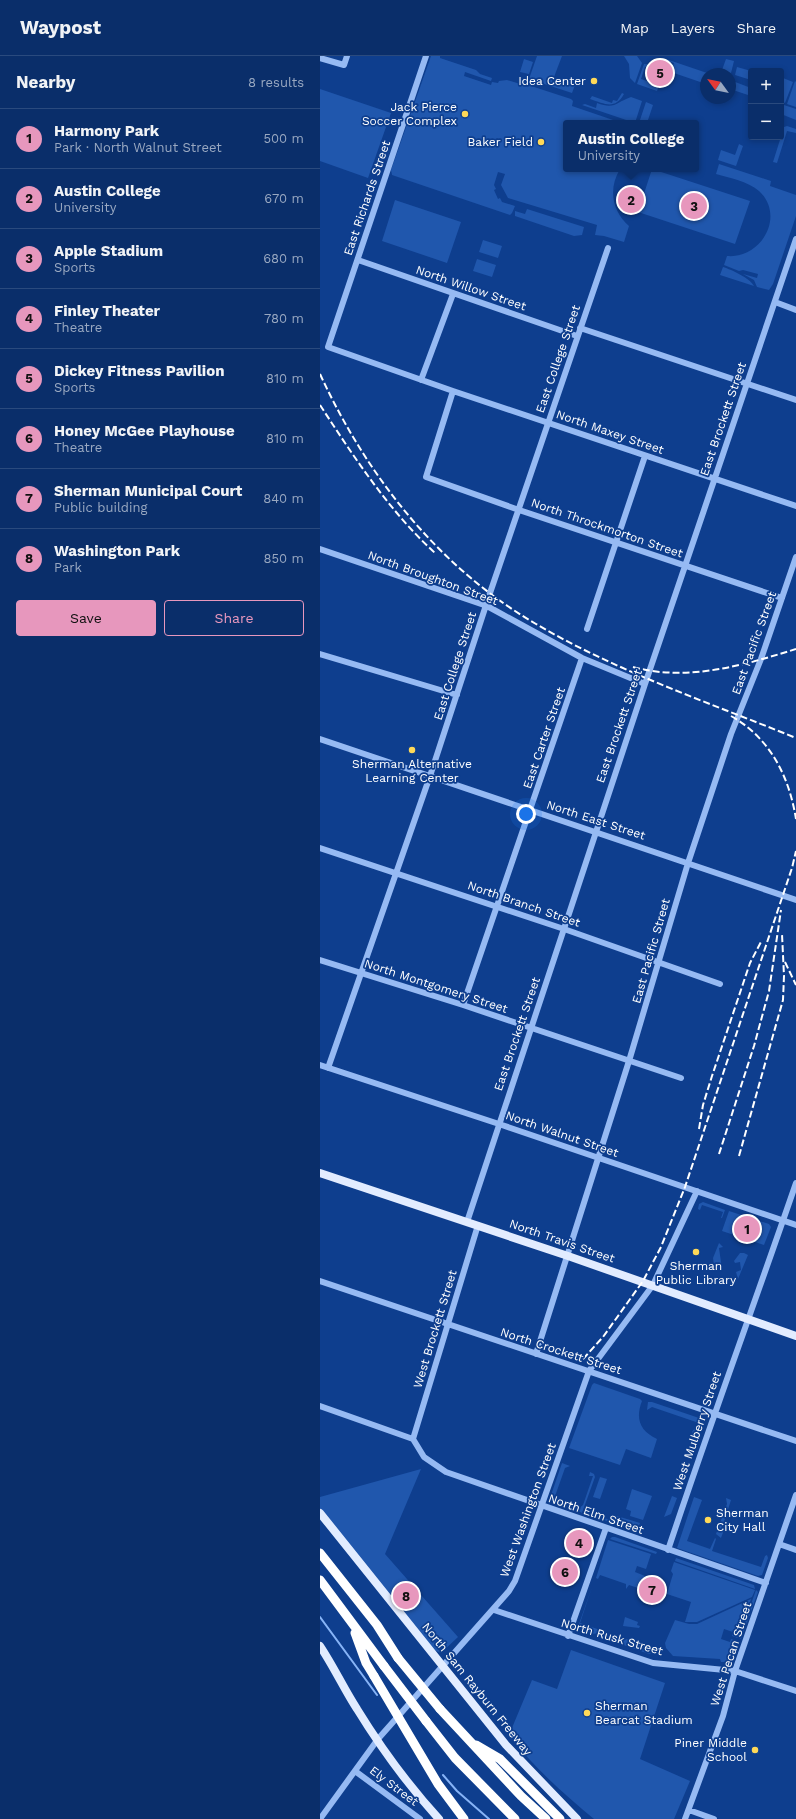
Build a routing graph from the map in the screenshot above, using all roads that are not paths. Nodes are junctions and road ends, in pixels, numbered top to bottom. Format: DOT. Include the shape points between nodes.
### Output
graph roads {
  1 [pos="347,56"];
  2 [pos="426,56"];
  3 [pos="320,58"];
  4 [pos="796,239"];
  5 [pos="608,248"];
  6 [pos="358,260"];
  7 [pos="453,294"];
  8 [pos="775,302"];
  9 [pos="796,310"];
  10 [pos="580,328"];
  11 [pos="577,336"];
  12 [pos="328,347"];
  13 [pos="421,380"];
  14 [pos="747,383"];
  15 [pos="453,391"];
  16 [pos="796,400"];
  17 [pos="548,423"];
  18 [pos="645,456"];
  19 [pos="714,479"];
  20 [pos="796,506"];
  21 [pos="518,510"];
  22 [pos="615,542"];
  23 [pos="320,549"];
  24 [pos="796,557"];
  25 [pos="685,566"];
  26 [pos="782,598"];
  27 [pos="486,606"];
  28 [pos="587,629"];
  29 [pos="320,654"];
  30 [pos="582,658"];
  31 [pos="644,684"];
  32 [pos="457,695"];
  33 [pos="320,739"];
  34 [pos="430,776"];
  35 [pos="531,811"];
  36 [pos="595,832"];
  37 [pos="320,848"];
  38 [pos="688,863"];
  39 [pos="396,872"];
  40 [pos="796,900"];
  41 [pos="497,907"];
  42 [pos="564,929"];
  43 [pos="320,960"];
  44 [pos="659,963"];
  45 [pos="361,972"];
  46 [pos="720,984"];
  47 [pos="463,1005"];
  48 [pos="530,1028"];
  49 [pos="629,1061"];
  50 [pos="320,1065"];
  51 [pos="328,1068"];
  52 [pos="681,1078"];
  53 [pos="498,1124"];
  54 [pos="597,1158"];
  55 [pos="320,1173"];
  56 [pos="796,1183"];
  57 [pos="697,1191"];
  58 [pos="783,1221"];
  59 [pos="467,1222"];
  60 [pos="796,1225"];
  61 [pos="478,1226"];
  62 [pos="568,1256"];
  63 [pos="320,1280"];
  64 [pos="653,1285"];
  65 [pos="749,1320"];
  66 [pos="449,1324"];
  67 [pos="796,1336"];
  68 [pos="536,1354"];
  69 [pos="589,1371"];
  70 [pos="320,1406"];
  71 [pos="714,1414"];
  72 [pos="413,1439"];
  73 [pos="796,1441"];
  74 [pos="796,1495"];
  75 [pos="541,1506"];
  76 [pos="320,1513"];
  77 [pos="606,1528"];
  78 [pos="779,1544"];
  79 [pos="668,1550"];
  80 [pos="796,1550"];
  81 [pos="320,1553"];
  82 [pos="320,1580"];
  83 [pos="766,1583"];
  84 [pos="494,1610"];
  85 [pos="352,1624"];
  86 [pos="568,1636"];
  87 [pos="321,1652"];
  88 [pos="442,1666"];
  89 [pos="735,1671"];
  90 [pos="796,1691"];
  91 [pos="378,1740"];
  92 [pos="467,1740"];
  93 [pos="355,1771"];
  94 [pos="689,1810"];
  95 [pos="320,1819"];
  96 [pos="420,1819"];
  97 [pos="440,1819"];
  98 [pos="464,1819"];
  99 [pos="515,1819"];
  100 [pos="546,1819"];
  101 [pos="560,1819"];
  102 [pos="577,1819"];
  103 [pos="684,1819"];
  104 [pos="714,1819"];
  1 -- 3 [label="street" via="344,65"];
  2 -- 6 [label="street, East Richards Street"];
  4 -- 8 [label="street, East Brockett Street"];
  5 -- 10 [label="street, East College Street"];
  6 -- 7 [label="street, North Willow Street"];
  6 -- 12 [label="street, East Richards Street"];
  7 -- 11 [label="street, North Willow Street"];
  7 -- 13 [label="street"];
  8 -- 9 [label="street"];
  8 -- 14 [label="street, East Brockett Street"];
  10 -- 11 [label="street, East College Street"];
  10 -- 14 [label="street"];
  11 -- 17 [label="street, East College Street"];
  12 -- 13 [label="street, North Maxey Street"];
  13 -- 15 [label="street, North Maxey Street"];
  14 -- 16 [label="street"];
  14 -- 19 [label="street, East Brockett Street"];
  15 -- 17 [label="street, North Maxey Street"];
  15 -- 21 [label="street, North Throckmorton Street" via="426,477"];
  17 -- 18 [label="street, North Maxey Street"];
  17 -- 21 [label="street, East College Street"];
  18 -- 19 [label="street, North Maxey Street"];
  18 -- 22 [label="street"];
  19 -- 20 [label="street, North Maxey Street"];
  19 -- 25 [label="street, East Brockett Street"];
  21 -- 22 [label="street, North Throckmorton Street"];
  21 -- 27 [label="street, East College Street"];
  22 -- 25 [label="street, North Throckmorton Street"];
  22 -- 28 [label="street"];
  23 -- 27 [label="street, North Broughton Street"];
  24 -- 26 [label="street, East Pacific Street"];
  25 -- 26 [label="street, North Throckmorton Street"];
  25 -- 31 [label="street, East Brockett Street"];
  26 -- 38 [label="street, East Pacific Street" via="761,660 731,734"];
  27 -- 30 [label="street, North Broughton Street"];
  27 -- 32 [label="street, East College Street"];
  29 -- 32 [label="street"];
  30 -- 31 [label="street, North Broughton Street"];
  30 -- 35 [label="street, East Carter Street"];
  31 -- 36 [label="street, East Brockett Street"];
  32 -- 34 [label="street, East College Street"];
  33 -- 34 [label="street, North East Street"];
  34 -- 35 [label="street, North East Street"];
  34 -- 39 [label="street, East College Street"];
  35 -- 36 [label="street, North East Street"];
  35 -- 41 [label="street, East Carter Street"];
  36 -- 38 [label="street, North East Street"];
  36 -- 42 [label="street, East Brockett Street"];
  37 -- 39 [label="street, North Branch Street"];
  38 -- 40 [label="street, North East Street"];
  38 -- 44 [label="street, East Pacific Street"];
  39 -- 41 [label="street, North Branch Street"];
  39 -- 45 [label="street, East College Street"];
  41 -- 42 [label="street, North Branch Street"];
  41 -- 47 [label="street, East Carter Street"];
  42 -- 44 [label="street, North Branch Street"];
  42 -- 48 [label="street, East Brockett Street"];
  43 -- 45 [label="street, North Montgomery Street"];
  44 -- 46 [label="street, North Branch Street"];
  44 -- 49 [label="street, East Pacific Street"];
  45 -- 47 [label="street, North Montgomery Street"];
  45 -- 51 [label="street, East College Street"];
  47 -- 48 [label="street, North Montgomery Street"];
  48 -- 49 [label="street, North Montgomery Street"];
  48 -- 53 [label="street, East Brockett Street"];
  49 -- 52 [label="street, North Montgomery Street"];
  49 -- 54 [label="street, East Pacific Street"];
  50 -- 51 [label="street, North Walnut Street"];
  51 -- 53 [label="street, North Walnut Street"];
  53 -- 54 [label="street, North Walnut Street"];
  53 -- 59 [label="street, East Brockett Street"];
  54 -- 57 [label="street, North Walnut Street"];
  54 -- 62 [label="street, East Pacific Street"];
  55 -- 59 [label="main road, North Travis Street"];
  56 -- 58 [label="street, West Mulberry Street"];
  57 -- 58 [label="street, North Walnut Street"];
  57 -- 64 [label="street, West Washington Street"];
  58 -- 60 [label="street, North Walnut Street"];
  58 -- 65 [label="street, West Mulberry Street"];
  59 -- 61 [label="main road, North Travis Street"];
  61 -- 62 [label="main road, North Travis Street"];
  61 -- 66 [label="street, West Brockett Street"];
  62 -- 64 [label="main road, North Travis Street"];
  62 -- 68 [label="street, East Pacific Street"];
  63 -- 66 [label="street, North Crockett Street"];
  64 -- 65 [label="main road, North Travis Street"];
  64 -- 69 [label="street, West Washington Street"];
  65 -- 67 [label="main road, North Travis Street"];
  65 -- 71 [label="street, West Mulberry Street"];
  66 -- 68 [label="street, North Crockett Street"];
  66 -- 72 [label="street, West Brockett Street"];
  68 -- 69 [label="street, North Crockett Street"];
  69 -- 71 [label="street, North Crockett Street"];
  69 -- 75 [label="street, West Washington Street"];
  70 -- 72 [label="street"];
  71 -- 73 [label="street, North Crockett Street"];
  71 -- 79 [label="street, West Mulberry Street"];
  72 -- 75 [label="street, North Elm Street" via="424,1457 446,1472"];
  74 -- 78 [label="street, West Pecan Street"];
  75 -- 77 [label="street, North Elm Street"];
  75 -- 84 [label="street, West Washington Street" via="515,1580"];
  76 -- 88 [label="main road, North Sam Rayburn Freeway"];
  77 -- 79 [label="street, North Elm Street"];
  77 -- 86 [label="street"];
  78 -- 80 [label="street"];
  78 -- 83 [label="street, West Pecan Street"];
  79 -- 83 [label="street, North Elm Street"];
  81 -- 92 [label="highway, bridge" via="377,1625 398,1658"];
  82 -- 85 [label="highway"];
  83 -- 89 [label="street, West Pecan Street"];
  84 -- 86 [label="street, North Rusk Street"];
  84 -- 88 [label="street, West Washington Street"];
  85 -- 98 [label="highway, bridge" via="366,1663 438,1784"];
  85 -- 99 [label="highway, bridge" via="455,1758"];
  86 -- 89 [label="street, North Rusk Street" via="653,1663"];
  87 -- 91 [label="main road"];
  88 -- 91 [label="street, West Washington Street"];
  88 -- 102 [label="main road, North Sam Rayburn Freeway" via="506,1746"];
  89 -- 90 [label="street, North Rusk Street"];
  89 -- 94 [label="street, West Pecan Street"];
  91 -- 93 [label="street, West Washington Street"];
  91 -- 97 [label="main road" via="416,1793"];
  92 -- 100 [label="highway"];
  92 -- 101 [label="highway" via="500,1759"];
  93 -- 95 [label="street, West Washington Street"];
  93 -- 96 [label="street, Ely Street"];
  94 -- 103 [label="street, West Pecan Street"];
  94 -- 104 [label="street"];
}
